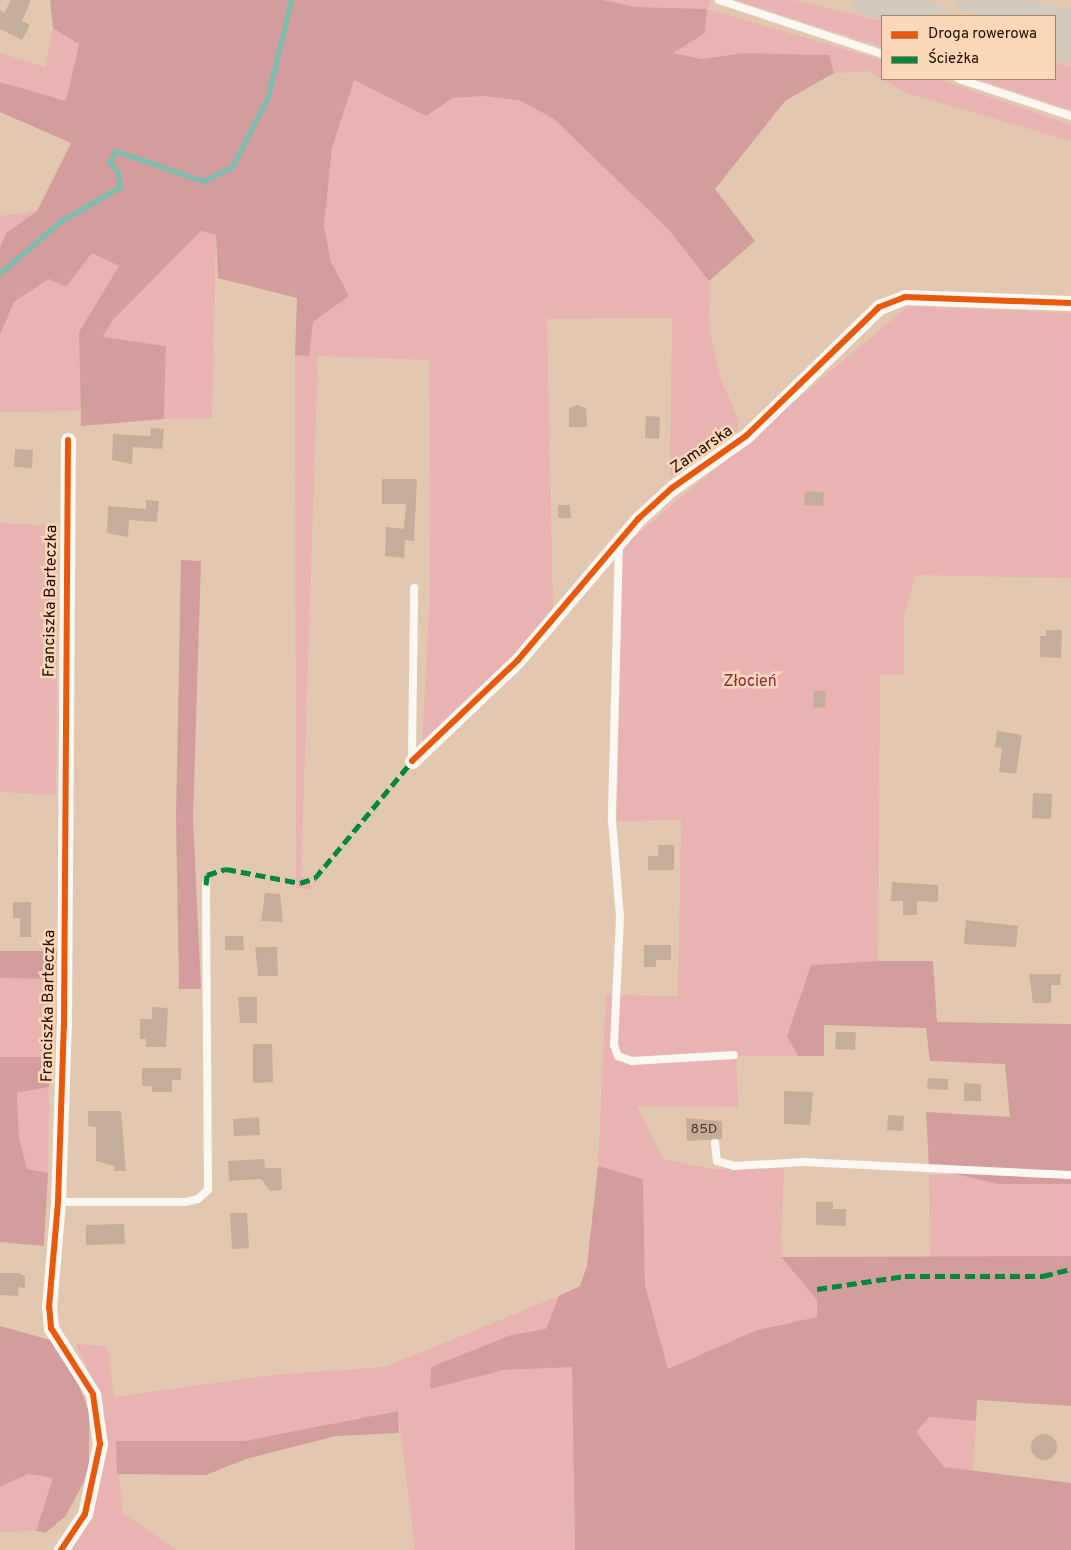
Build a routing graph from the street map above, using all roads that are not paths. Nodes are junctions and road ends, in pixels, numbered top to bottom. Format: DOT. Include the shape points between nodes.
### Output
graph roads {
  1 [pos="719,0"];
  2 [pos="865,0"];
  3 [pos="970,0"];
  4 [pos="929,15"];
  5 [pos="1034,15"];
  6 [pos="1056,20"];
  7 [pos="1071,24"];
  8 [pos="1056,46"];
  9 [pos="1071,50"];
  10 [pos="881,54"];
  11 [pos="962,80"];
  12 [pos="1071,116"];
  13 [pos="1071,303"];
  14 [pos="68,440"];
  15 [pos="619,544"];
  16 [pos="414,588"];
  17 [pos="412,761"];
  18 [pos="206,886"];
  19 [pos="734,1055"];
  20 [pos="715,1143"];
  21 [pos="1071,1175"];
  22 [pos="58,1202"];
  23 [pos="61,1550"];
  1 -- 10 [label="lane"];
  2 -- 4 [label="highway"];
  3 -- 5 [label="highway"];
  6 -- 7 [label="highway"];
  8 -- 9 [label="highway"];
  11 -- 12 [label="lane"];
  13 -- 15 [label="street, Zamarska" via="905,297 879,307 746,436 645,513"];
  14 -- 22 [label="street, Franciszka Barteczka" via="65,976"];
  15 -- 17 [label="street, Zamarska" via="518,660"];
  15 -- 19 [label="lane" via="612,820 620,917 614,1045 618,1056 632,1060"];
  16 -- 17 [label="lane, Zamarska"];
  18 -- 22 [label="lane" via="208,1190 198,1199 185,1202"];
  20 -- 21 [label="lane" via="717,1161 734,1166 803,1162"];
  22 -- 23 [label="street, Franciszka Barteczka" via="51,1328 93,1394 100,1444 86,1514"];
}
